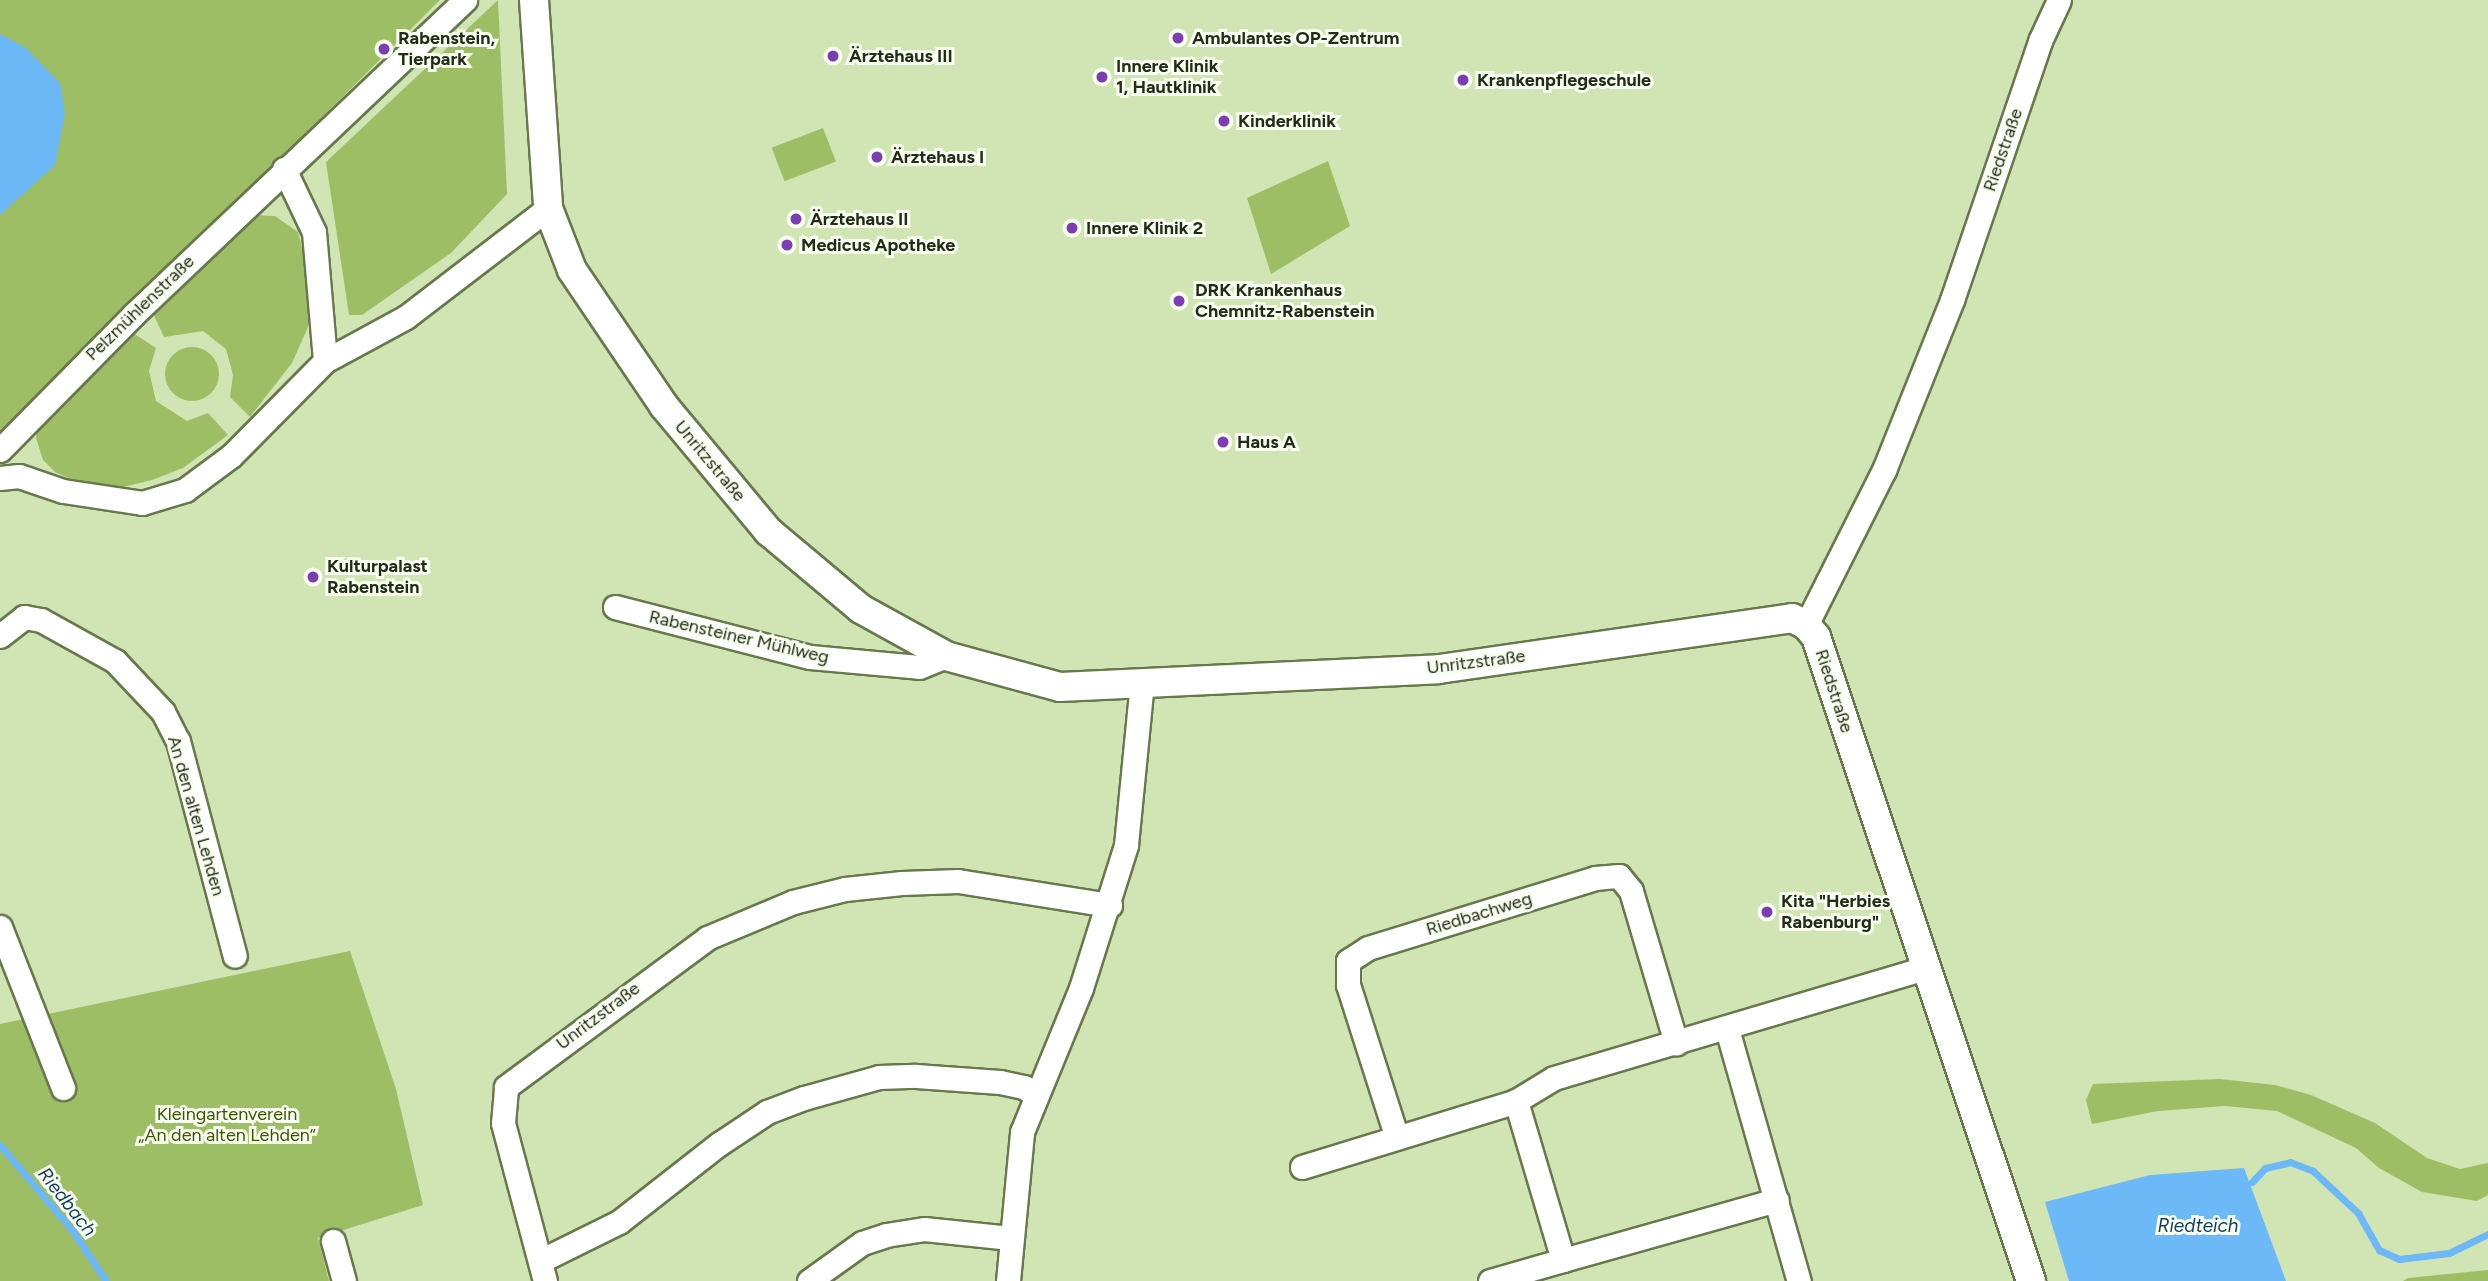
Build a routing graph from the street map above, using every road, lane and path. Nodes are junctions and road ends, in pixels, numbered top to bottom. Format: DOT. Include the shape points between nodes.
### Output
graph roads {
  1 [pos="465,0"];
  2 [pos="534,0"];
  3 [pos="2059,0"];
  4 [pos="284,169"];
  5 [pos="548,208"];
  6 [pos="325,361"];
  7 [pos="0,450"];
  8 [pos="0,478"];
  9 [pos="615,607"];
  10 [pos="1806,625"];
  11 [pos="0,636"];
  12 [pos="946,656"];
  13 [pos="1142,681"];
  14 [pos="1110,905"];
  15 [pos="0,927"];
  16 [pos="235,956"];
  17 [pos="1925,968"];
  18 [pos="1727,1029"];
  19 [pos="1676,1043"];
  20 [pos="63,1088"];
  21 [pos="1035,1094"];
  22 [pos="1516,1101"];
  23 [pos="1396,1135"];
  24 [pos="1302,1167"];
  25 [pos="1777,1200"];
  26 [pos="1011,1238"];
  27 [pos="333,1241"];
  28 [pos="1563,1261"];
  29 [pos="543,1271"];
  30 [pos="344,1281"];
  31 [pos="809,1281"];
  32 [pos="1008,1281"];
  33 [pos="1490,1281"];
  34 [pos="1800,1281"];
  35 [pos="2031,1281"];
  1 -- 4 [label="street, Pelzmühlenstraße"];
  2 -- 5 [label="street, Unritzstraße"];
  3 -- 10 [label="street, Riedstraße" via="2040,41 1952,300 1889,458"];
  4 -- 6 [label="street" via="314,232"];
  4 -- 7 [label="street, Pelzmühlenstraße" via="94,352"];
  5 -- 6 [label="street" via="406,317"];
  5 -- 12 [label="street, Unritzstraße" via="572,270 664,406 768,531 862,608"];
  6 -- 8 [label="street" via="231,456 165,499 142,503 109,499 19,476"];
  9 -- 12 [label="street, Rabensteiner Mühlweg" via="810,657 919,667"];
  10 -- 13 [label="street, Unritzstraße" via="1792,618 1439,668"];
  10 -- 17 [label="street, Riedstraße" via="1816,637"];
  11 -- 16 [label="street, An den alten Lehden" via="24,617 41,620 115,661 163,712 178,741"];
  12 -- 13 [label="street, Unritzstraße" via="1060,687"];
  13 -- 14 [label="street" via="1126,845"];
  14 -- 21 [label="street" via="1081,988"];
  14 -- 29 [label="street, Unritzstraße" via="958,881 902,883 845,889 793,902 707,938 506,1087 503,1123"];
  15 -- 20 [label="street"];
  17 -- 18 [label="street"];
  17 -- 35 [label="street, Riedstraße"];
  18 -- 19 [label="street"];
  18 -- 25 [label="street"];
  19 -- 22 [label="street" via="1554,1078"];
  19 -- 23 [label="street, Riedbachweg" via="1631,891 1619,876 1595,878 1367,948 1348,961 1348,985"];
  21 -- 26 [label="street" via="1022,1132"];
  21 -- 29 [label="street, Unritzstraße" via="1000,1082 916,1076 879,1077 804,1098 767,1112 620,1222"];
  22 -- 23 [label="street"];
  22 -- 28 [label="street"];
  23 -- 24 [label="street"];
  25 -- 28 [label="street"];
  25 -- 34 [label="street"];
  26 -- 31 [label="street" via="924,1229 886,1235 862,1243"];
  26 -- 32 [label="street"];
  27 -- 30 [label="street"];
  28 -- 33 [label="street"];
}
